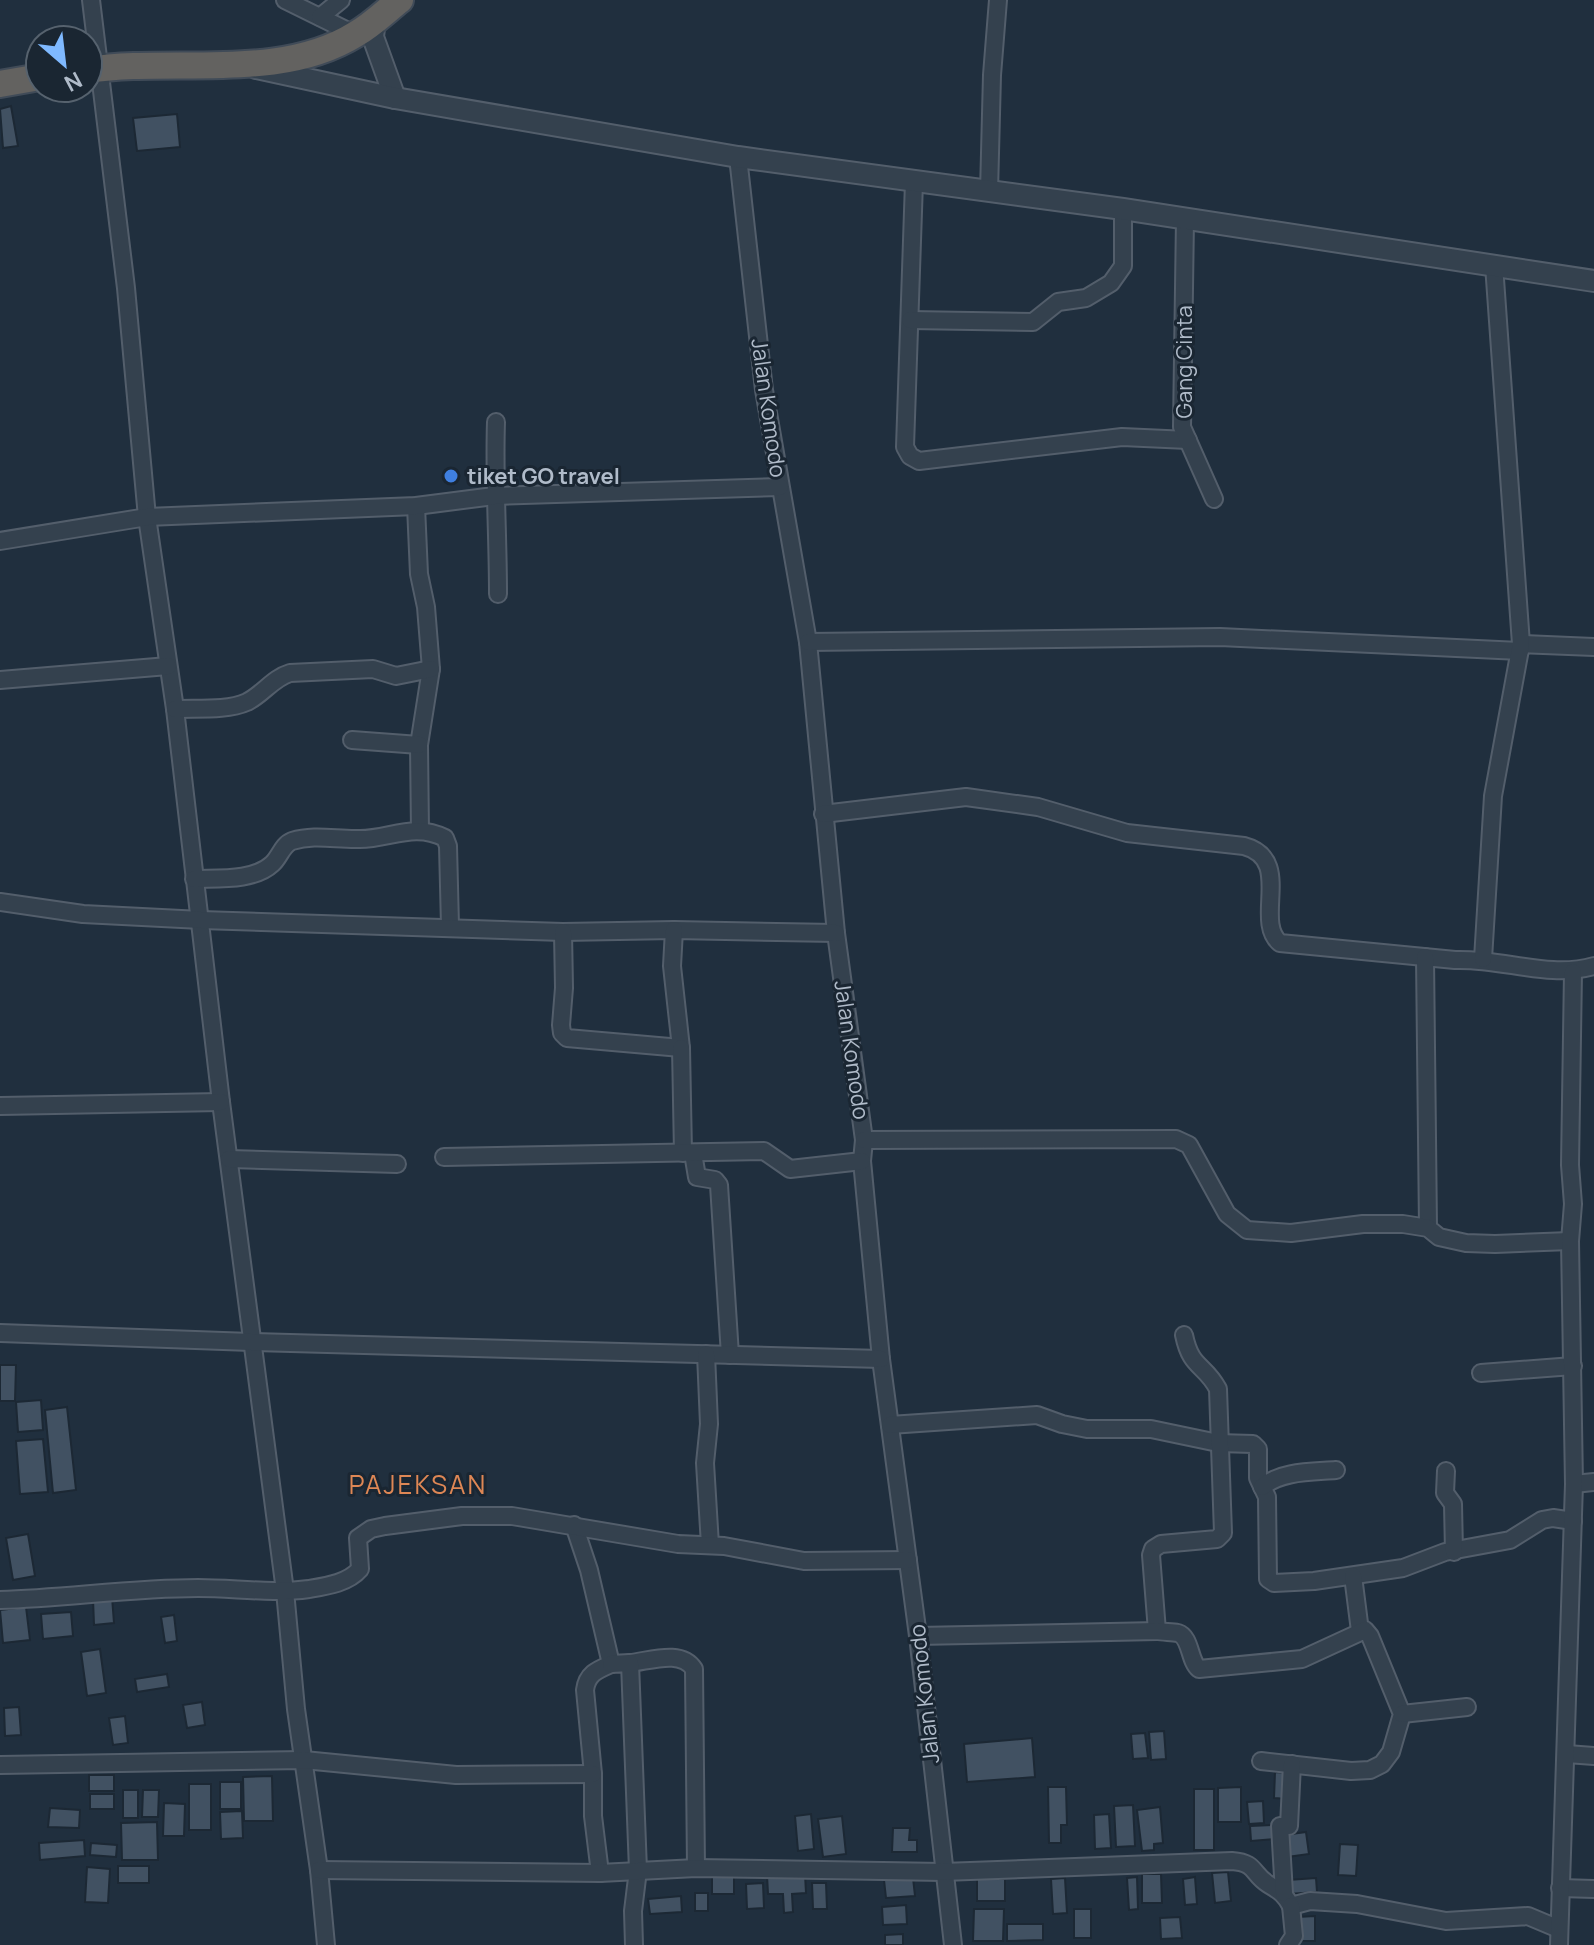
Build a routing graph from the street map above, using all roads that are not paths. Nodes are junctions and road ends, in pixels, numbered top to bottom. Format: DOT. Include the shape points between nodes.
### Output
graph roads {
  1 [pos="91,0"];
  2 [pos="285,0"];
  3 [pos="341,0"];
  4 [pos="400,0"];
  5 [pos="998,0"];
  6 [pos="320,17"];
  7 [pos="92,24"];
  8 [pos="365,27"];
  9 [pos="236,64"];
  10 [pos="104,69"];
  11 [pos="24,80"];
  12 [pos="0,84"];
  13 [pos="395,98"];
  14 [pos="98,104"];
  15 [pos="738,157"];
  16 [pos="914,182"];
  17 [pos="989,192"];
  18 [pos="1123,209"];
  19 [pos="1185,219"];
  20 [pos="1494,265"];
  21 [pos="1594,281"];
  22 [pos="910,320"];
  23 [pos="496,422"];
  24 [pos="1188,440"];
  25 [pos="780,487"];
  26 [pos="494,496"];
  27 [pos="1214,499"];
  28 [pos="416,506"];
  29 [pos="147,517"];
  30 [pos="0,541"];
  31 [pos="498,594"];
  32 [pos="808,642"];
  33 [pos="1521,647"];
  34 [pos="1594,647"];
  35 [pos="168,666"];
  36 [pos="431,669"];
  37 [pos="0,680"];
  38 [pos="175,709"];
  39 [pos="352,740"];
  40 [pos="419,745"];
  41 [pos="823,814"];
  42 [pos="420,831"];
  43 [pos="194,879"];
  44 [pos="0,902"];
  45 [pos="201,920"];
  46 [pos="450,926"];
  47 [pos="674,930"];
  48 [pos="563,932"];
  49 [pos="836,933"];
  50 [pos="1425,957"];
  51 [pos="1483,959"];
  52 [pos="1594,966"];
  53 [pos="1573,972"];
  54 [pos="681,1048"];
  55 [pos="221,1102"];
  56 [pos="0,1106"];
  57 [pos="864,1140"];
  58 [pos="688,1153"];
  59 [pos="444,1157"];
  60 [pos="229,1159"];
  61 [pos="862,1161"];
  62 [pos="397,1164"];
  63 [pos="1428,1228"];
  64 [pos="1570,1241"];
  65 [pos="0,1333"];
  66 [pos="1184,1335"];
  67 [pos="251,1342"];
  68 [pos="706,1354"];
  69 [pos="730,1355"];
  70 [pos="881,1359"];
  71 [pos="1573,1366"];
  72 [pos="1481,1373"];
  73 [pos="890,1425"];
  74 [pos="1218,1443"];
  75 [pos="1336,1470"];
  76 [pos="1446,1471"];
  77 [pos="1594,1482"];
  78 [pos="1574,1484"];
  79 [pos="1262,1487"];
  80 [pos="1573,1521"];
  81 [pos="574,1525"];
  82 [pos="710,1545"];
  83 [pos="1454,1552"];
  84 [pos="908,1560"];
  85 [pos="1353,1576"];
  86 [pos="285,1591"];
  87 [pos="0,1600"];
  88 [pos="1157,1631"];
  89 [pos="1360,1631"];
  90 [pos="918,1636"];
  91 [pos="630,1663"];
  92 [pos="611,1664"];
  93 [pos="1467,1707"];
  94 [pos="1402,1714"];
  95 [pos="1567,1754"];
  96 [pos="1594,1756"];
  97 [pos="304,1760"];
  98 [pos="1261,1761"];
  99 [pos="1292,1764"];
  100 [pos="0,1765"];
  101 [pos="593,1774"];
  102 [pos="696,1868"];
  103 [pos="319,1870"];
  104 [pos="638,1870"];
  105 [pos="943,1872"];
  106 [pos="600,1873"];
  107 [pos="1560,1888"];
  108 [pos="1594,1889"];
  109 [pos="1288,1900"];
  110 [pos="1559,1937"];
  111 [pos="326,1945"];
  112 [pos="634,1945"];
  113 [pos="953,1945"];
  114 [pos="1288,1945"];
  1 -- 7 [label="street"];
  2 -- 6 [label="street"];
  3 -- 6 [label="street"];
  4 -- 8 [label="highway"];
  5 -- 17 [label="street"];
  6 -- 8 [label="street"];
  8 -- 9 [label="highway" via="301,58"];
  8 -- 13 [label="street"];
  9 -- 10 [label="highway"];
  9 -- 13 [label="street"];
  11 -- 12 [label="highway"];
  13 -- 15 [label="street"];
  14 -- 29 [label="street" via="126,288"];
  15 -- 16 [label="street"];
  15 -- 25 [label="street, Jalan Komodo"];
  16 -- 17 [label="street"];
  16 -- 22 [label="street"];
  17 -- 18 [label="street"];
  18 -- 19 [label="street"];
  18 -- 22 [label="street" via="1123,266 1111,283 1086,298 1058,302 1033,322"];
  19 -- 20 [label="street"];
  19 -- 24 [label="street, Gang Cinta" via="1182,427"];
  20 -- 21 [label="street"];
  20 -- 33 [label="street"];
  22 -- 24 [label="street" via="905,447 914,460 1122,437"];
  23 -- 26 [label="street"];
  24 -- 27 [label="street, Gang Cinta"];
  25 -- 26 [label="street"];
  25 -- 32 [label="street, Jalan Komodo"];
  26 -- 28 [label="street"];
  26 -- 31 [label="street"];
  28 -- 29 [label="street"];
  28 -- 36 [label="street"];
  29 -- 30 [label="street"];
  29 -- 35 [label="street"];
  32 -- 33 [label="street" via="1220,637"];
  32 -- 41 [label="street, Jalan Komodo"];
  33 -- 34 [label="street"];
  33 -- 51 [label="street" via="1493,796"];
  35 -- 37 [label="street"];
  35 -- 38 [label="street"];
  36 -- 38 [label="street" via="396,676 373,669 290,673 242,704"];
  36 -- 40 [label="street"];
  38 -- 43 [label="street"];
  39 -- 40 [label="street"];
  40 -- 42 [label="street"];
  41 -- 49 [label="street, Jalan Komodo"];
  41 -- 50 [label="street" via="966,797 1038,807 1127,833 1244,846 1260,853 1269,872 1272,932 1280,943"];
  42 -- 43 [label="street" via="364,840 294,841 260,872"];
  42 -- 46 [label="street" via="434,832 448,846"];
  43 -- 45 [label="street"];
  44 -- 45 [label="street" via="83,914"];
  45 -- 46 [label="street"];
  45 -- 55 [label="street"];
  46 -- 48 [label="street"];
  47 -- 48 [label="street"];
  47 -- 49 [label="street"];
  47 -- 54 [label="street" via="672,966"];
  48 -- 54 [label="street" via="561,1025 567,1038"];
  49 -- 57 [label="street, Jalan Komodo"];
  50 -- 51 [label="street"];
  50 -- 63 [label="street"];
  51 -- 53 [label="street"];
  52 -- 53 [label="street"];
  53 -- 64 [label="street"];
  54 -- 58 [label="street"];
  55 -- 56 [label="street"];
  55 -- 60 [label="street"];
  57 -- 61 [label="street, Jalan Komodo"];
  57 -- 63 [label="street" via="1176,1139 1189,1145 1227,1214 1247,1230 1291,1233 1376,1224"];
  58 -- 59 [label="street"];
  58 -- 61 [label="street" via="764,1151 790,1169"];
  58 -- 69 [label="street" via="697,1177 719,1185"];
  60 -- 62 [label="street"];
  60 -- 67 [label="street"];
  61 -- 70 [label="street, Jalan Komodo"];
  63 -- 64 [label="street" via="1439,1237 1466,1243"];
  64 -- 71 [label="street"];
  65 -- 67 [label="street"];
  66 -- 74 [label="street" via="1193,1362 1218,1389"];
  67 -- 68 [label="street"];
  67 -- 86 [label="street"];
  68 -- 69 [label="street"];
  68 -- 82 [label="street"];
  69 -- 70 [label="street"];
  70 -- 73 [label="street, Jalan Komodo"];
  71 -- 72 [label="street"];
  71 -- 78 [label="street"];
  73 -- 74 [label="street" via="1037,1415 1087,1429 1151,1429"];
  73 -- 84 [label="street, Jalan Komodo"];
  74 -- 79 [label="street" via="1256,1446"];
  74 -- 88 [label="street" via="1223,1533 1217,1539 1153,1549"];
  75 -- 79 [label="street" via="1290,1474"];
  76 -- 83 [label="street"];
  77 -- 78 [label="street"];
  78 -- 80 [label="street"];
  79 -- 85 [label="street" via="1267,1497 1270,1582"];
  80 -- 83 [label="street" via="1542,1520 1510,1540"];
  80 -- 95 [label="street"];
  81 -- 82 [label="street"];
  81 -- 86 [label="street" via="479,1515 371,1529 358,1538 360,1569 348,1580"];
  81 -- 92 [label="street"];
  82 -- 84 [label="street" via="804,1561"];
  83 -- 85 [label="street"];
  84 -- 90 [label="street, Jalan Komodo"];
  85 -- 89 [label="street"];
  86 -- 87 [label="street" via="196,1588"];
  86 -- 97 [label="street"];
  88 -- 89 [label="street" via="1183,1635 1199,1669 1302,1659"];
  88 -- 90 [label="street"];
  89 -- 94 [label="street" via="1370,1636"];
  90 -- 105 [label="street, Jalan Komodo"];
  91 -- 92 [label="street"];
  91 -- 102 [label="street" via="677,1657 694,1669"];
  91 -- 104 [label="street"];
  92 -- 101 [label="street" via="587,1679"];
  93 -- 94 [label="street"];
  94 -- 99 [label="street" via="1391,1752 1370,1770"];
  95 -- 96 [label="street"];
  95 -- 107 [label="street"];
  97 -- 100 [label="street"];
  97 -- 101 [label="street" via="456,1775"];
  97 -- 103 [label="street"];
  98 -- 99 [label="street"];
  99 -- 109 [label="street" via="1289,1826 1280,1826"];
  101 -- 106 [label="street"];
  102 -- 104 [label="street"];
  102 -- 105 [label="street"];
  103 -- 106 [label="street"];
  103 -- 111 [label="street"];
  104 -- 106 [label="street"];
  104 -- 112 [label="street"];
  105 -- 109 [label="street" via="1245,1862"];
  105 -- 113 [label="street, Jalan Komodo"];
  107 -- 108 [label="street"];
  107 -- 110 [label="street"];
  109 -- 110 [label="street" via="1348,1903 1446,1921 1528,1916"];
  109 -- 114 [label="street" via="1294,1936"];
}
